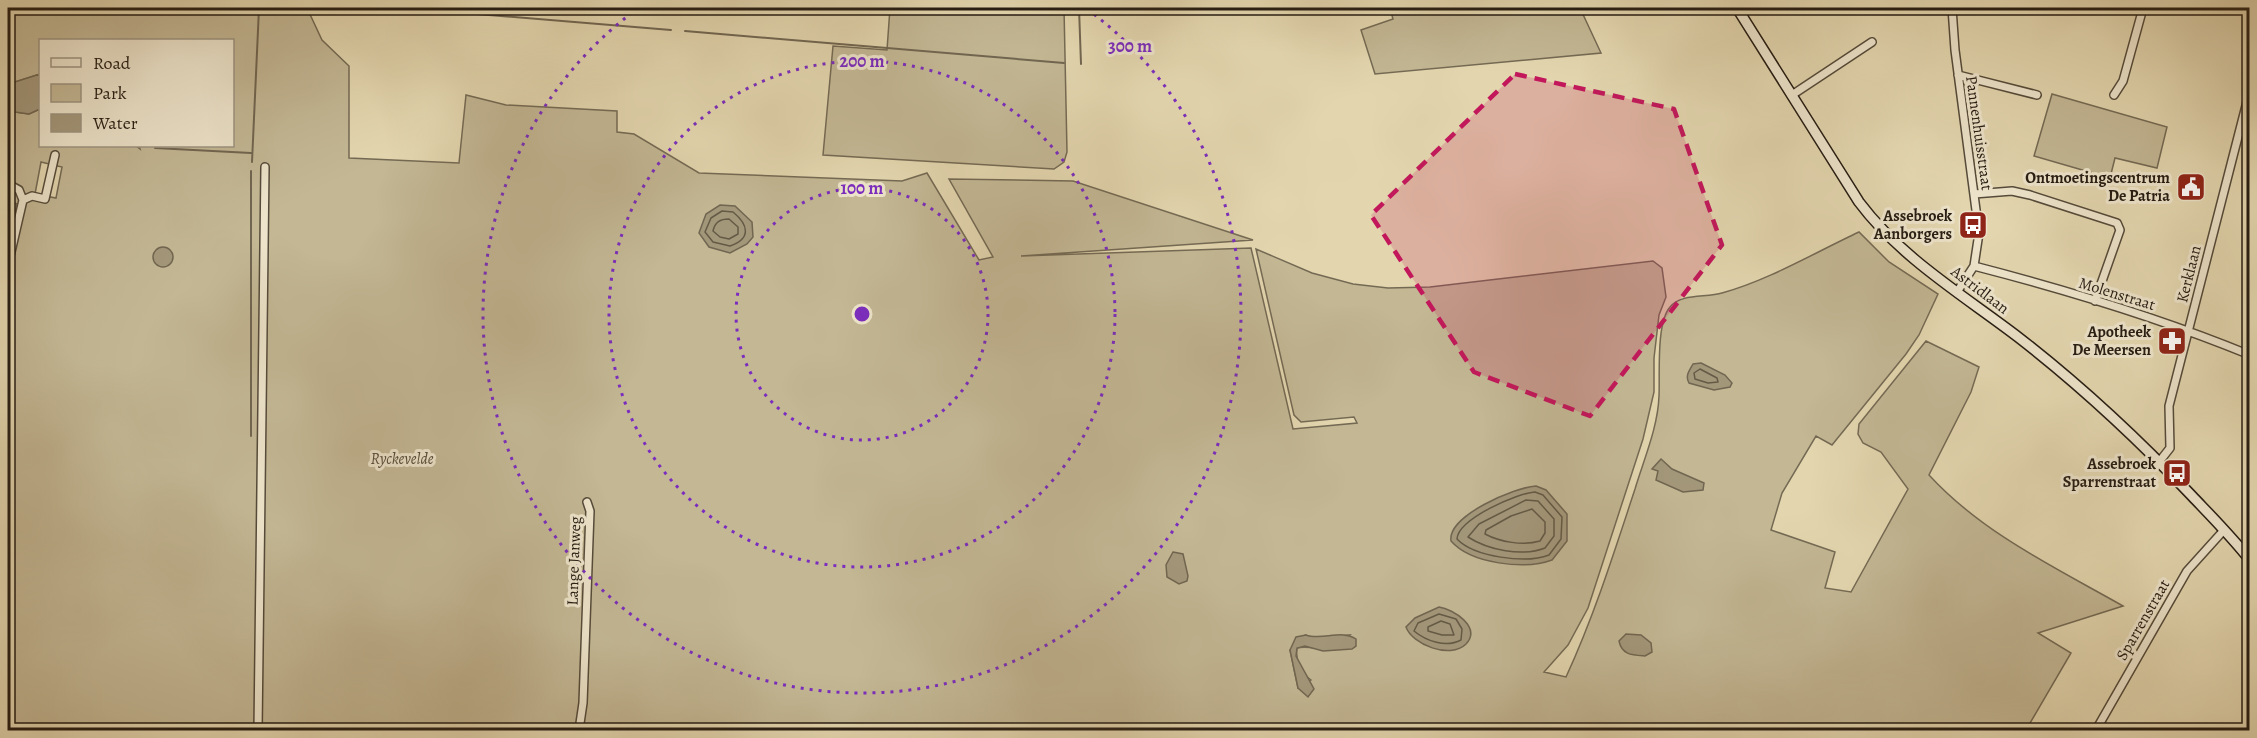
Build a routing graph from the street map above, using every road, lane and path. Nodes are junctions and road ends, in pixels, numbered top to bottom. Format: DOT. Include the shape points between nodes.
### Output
graph roads {
  1 [pos="1737,8"];
  2 [pos="1952,8"];
  3 [pos="2143,8"];
  4 [pos="1872,42"];
  5 [pos="1958,75"];
  6 [pos="2250,90"];
  7 [pos="1792,95"];
  8 [pos="2037,95"];
  9 [pos="2114,95"];
  10 [pos="55,155"];
  11 [pos="265,167"];
  12 [pos="8,184"];
  13 [pos="1974,194"];
  14 [pos="23,200"];
  15 [pos="8,265"];
  16 [pos="1974,266"];
  17 [pos="1958,292"];
  18 [pos="2096,301"];
  19 [pos="2189,330"];
  20 [pos="2250,355"];
  21 [pos="2159,462"];
  22 [pos="587,502"];
  23 [pos="2224,530"];
  24 [pos="2250,560"];
  25 [pos="258,730"];
  26 [pos="579,730"];
  27 [pos="2096,730"];
  1 -- 7 [label="main road, Astridlaan"];
  2 -- 5 [label="street, Pannenhuisstraat"];
  3 -- 9 [label="street" via="2123,81"];
  4 -- 7 [label="street"];
  5 -- 8 [label="street"];
  5 -- 13 [label="street, Pannenhuisstraat"];
  6 -- 19 [label="street, Kerklaan"];
  7 -- 17 [label="main road, Astridlaan" via="1868,214 1910,255"];
  10 -- 14 [label="street" via="45,199 32,196"];
  11 -- 25 [label="street"];
  12 -- 14 [label="street" via="19,190"];
  13 -- 16 [label="street, Pannenhuisstraat" via="1979,232"];
  13 -- 18 [label="street" via="2012,191 2117,223 2120,230"];
  14 -- 15 [label="street"];
  16 -- 17 [label="street, Pannenhuisstraat"];
  16 -- 18 [label="street, Molenstraat"];
  17 -- 21 [label="main road, Astridlaan" via="2062,372"];
  18 -- 19 [label="street, Molenstraat"];
  19 -- 20 [label="street, Molenstraat"];
  19 -- 21 [label="street, Kerklaan" via="2169,406 2170,448"];
  21 -- 23 [label="main road, Astridlaan"];
  22 -- 26 [label="street, Lange Janweg" via="590,511"];
  23 -- 24 [label="main road, Astridlaan"];
  23 -- 27 [label="street, Sparrenstraat" via="2178,585"];
}
